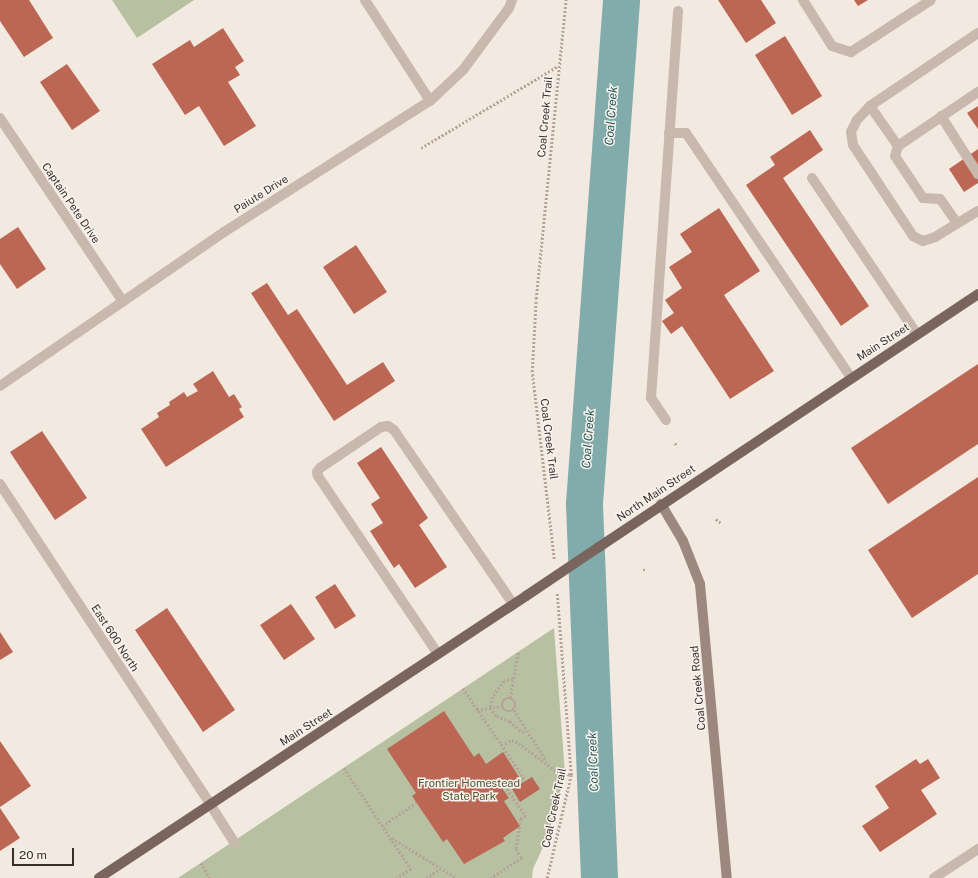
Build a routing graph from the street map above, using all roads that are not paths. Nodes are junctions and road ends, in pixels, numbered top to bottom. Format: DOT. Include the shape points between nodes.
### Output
graph roads {
  1 [pos="365,0"];
  2 [pos="512,0"];
  3 [pos="803,0"];
  4 [pos="931,0"];
  5 [pos="678,11"];
  6 [pos="978,33"];
  7 [pos="978,92"];
  8 [pos="430,101"];
  9 [pos="870,106"];
  10 [pos="941,116"];
  11 [pos="0,118"];
  12 [pos="669,133"];
  13 [pos="898,146"];
  14 [pos="978,174"];
  15 [pos="812,178"];
  16 [pos="978,210"];
  17 [pos="957,223"];
  18 [pos="978,294"];
  19 [pos="123,302"];
  20 [pos="917,334"];
  21 [pos="851,378"];
  22 [pos="0,386"];
  23 [pos="801,411"];
  24 [pos="666,420"];
  25 [pos="0,484"];
  26 [pos="662,504"];
  27 [pos="526,596"];
  28 [pos="513,604"];
  29 [pos="438,654"];
  30 [pos="210,804"];
  31 [pos="234,842"];
  32 [pos="978,849"];
  33 [pos="99,878"];
  34 [pos="727,878"];
  35 [pos="934,878"];
  1 -- 8 [label="street"];
  2 -- 8 [label="street, Paiute Drive" via="509,8 463,70"];
  3 -- 4 [label="street" via="832,46 851,52"];
  5 -- 12 [label="street"];
  6 -- 9 [label="street"];
  7 -- 10 [label="street"];
  8 -- 19 [label="street, Paiute Drive" via="224,232"];
  9 -- 13 [label="street"];
  9 -- 17 [label="street" via="857,120 851,132 853,145 913,236 923,241 935,237"];
  10 -- 13 [label="street"];
  10 -- 14 [label="street"];
  11 -- 19 [label="street, Captain Pete Drive"];
  12 -- 21 [label="street" via="686,133"];
  12 -- 24 [label="street" via="651,398"];
  13 -- 17 [label="street" via="895,156 923,198 940,199"];
  15 -- 20 [label="street"];
  16 -- 17 [label="street"];
  18 -- 20 [label="main road, Main Street"];
  19 -- 22 [label="street, Paiute Drive"];
  20 -- 21 [label="main road, Main Street"];
  21 -- 23 [label="main road, Main Street"];
  23 -- 26 [label="main road, North Main Street"];
  25 -- 30 [label="street, East 600 North"];
  26 -- 27 [label="main road, North Main Street, bridge"];
  26 -- 34 [label="main road, Coal Creek Road" via="683,541 700,584"];
  27 -- 28 [label="main road, Main Street"];
  28 -- 29 [label="main road, Main Street"];
  28 -- 29 [label="street" via="394,430 388,426 381,427 320,468 318,476"];
  29 -- 30 [label="main road, Main Street"];
  30 -- 31 [label="street, East 600 North"];
  30 -- 33 [label="main road, Main Street"];
  32 -- 35 [label="street"];
}
